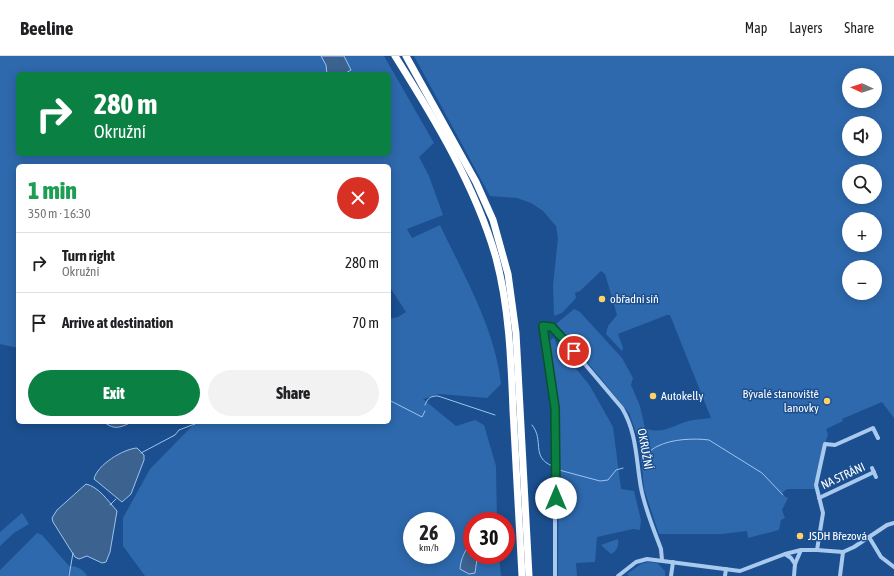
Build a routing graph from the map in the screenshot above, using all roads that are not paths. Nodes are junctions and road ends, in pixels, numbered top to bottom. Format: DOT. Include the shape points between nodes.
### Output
graph roads {
  1 [pos="395,56"];
  2 [pos="406,56"];
  3 [pos="878,438"];
  4 [pos="874,472"];
  5 [pos="820,498"];
  6 [pos="894,523"];
  7 [pos="869,537"];
  8 [pos="801,550"];
  9 [pos="817,550"];
  10 [pos="843,552"];
  11 [pos="784,554"];
  12 [pos="662,560"];
  13 [pos="673,562"];
  14 [pos="795,564"];
  15 [pos="894,567"];
  16 [pos="726,569"];
  17 [pos="740,570"];
  18 [pos="522,576"];
  19 [pos="529,576"];
  20 [pos="555,576"];
  21 [pos="618,576"];
  22 [pos="671,576"];
  23 [pos="725,576"];
  24 [pos="739,576"];
  25 [pos="794,576"];
  26 [pos="840,576"];
  1 -- 18 [label="highway" via="477,204 500,277 508,334"];
  2 -- 19 [label="highway" via="486,204 508,274 516,333"];
  3 -- 5 [label="street, NA STRÁNI" via="873,428 835,445 825,444 816,488"];
  4 -- 5 [label="street, NA STRÁNI"];
  5 -- 9 [label="street, NA STRÁNI" via="823,513"];
  6 -- 7 [label="street"];
  7 -- 10 [label="street" via="854,548"];
  7 -- 15 [label="street" via="881,557"];
  8 -- 9 [label="street"];
  8 -- 11 [label="street"];
  8 -- 14 [label="street"];
  9 -- 10 [label="street"];
  10 -- 26 [label="street"];
  11 -- 14 [label="street"];
  11 -- 17 [label="street"];
  12 -- 13 [label="street"];
  12 -- 20 [label="street, OKRUŽNÍ" via="641,489 634,438 627,417 556,330 543,326 555,408"];
  12 -- 21 [label="street" via="642,560"];
  13 -- 16 [label="street"];
  13 -- 22 [label="street"];
  14 -- 25 [label="street"];
  16 -- 17 [label="street"];
  16 -- 23 [label="street"];
  17 -- 24 [label="street"];
}
